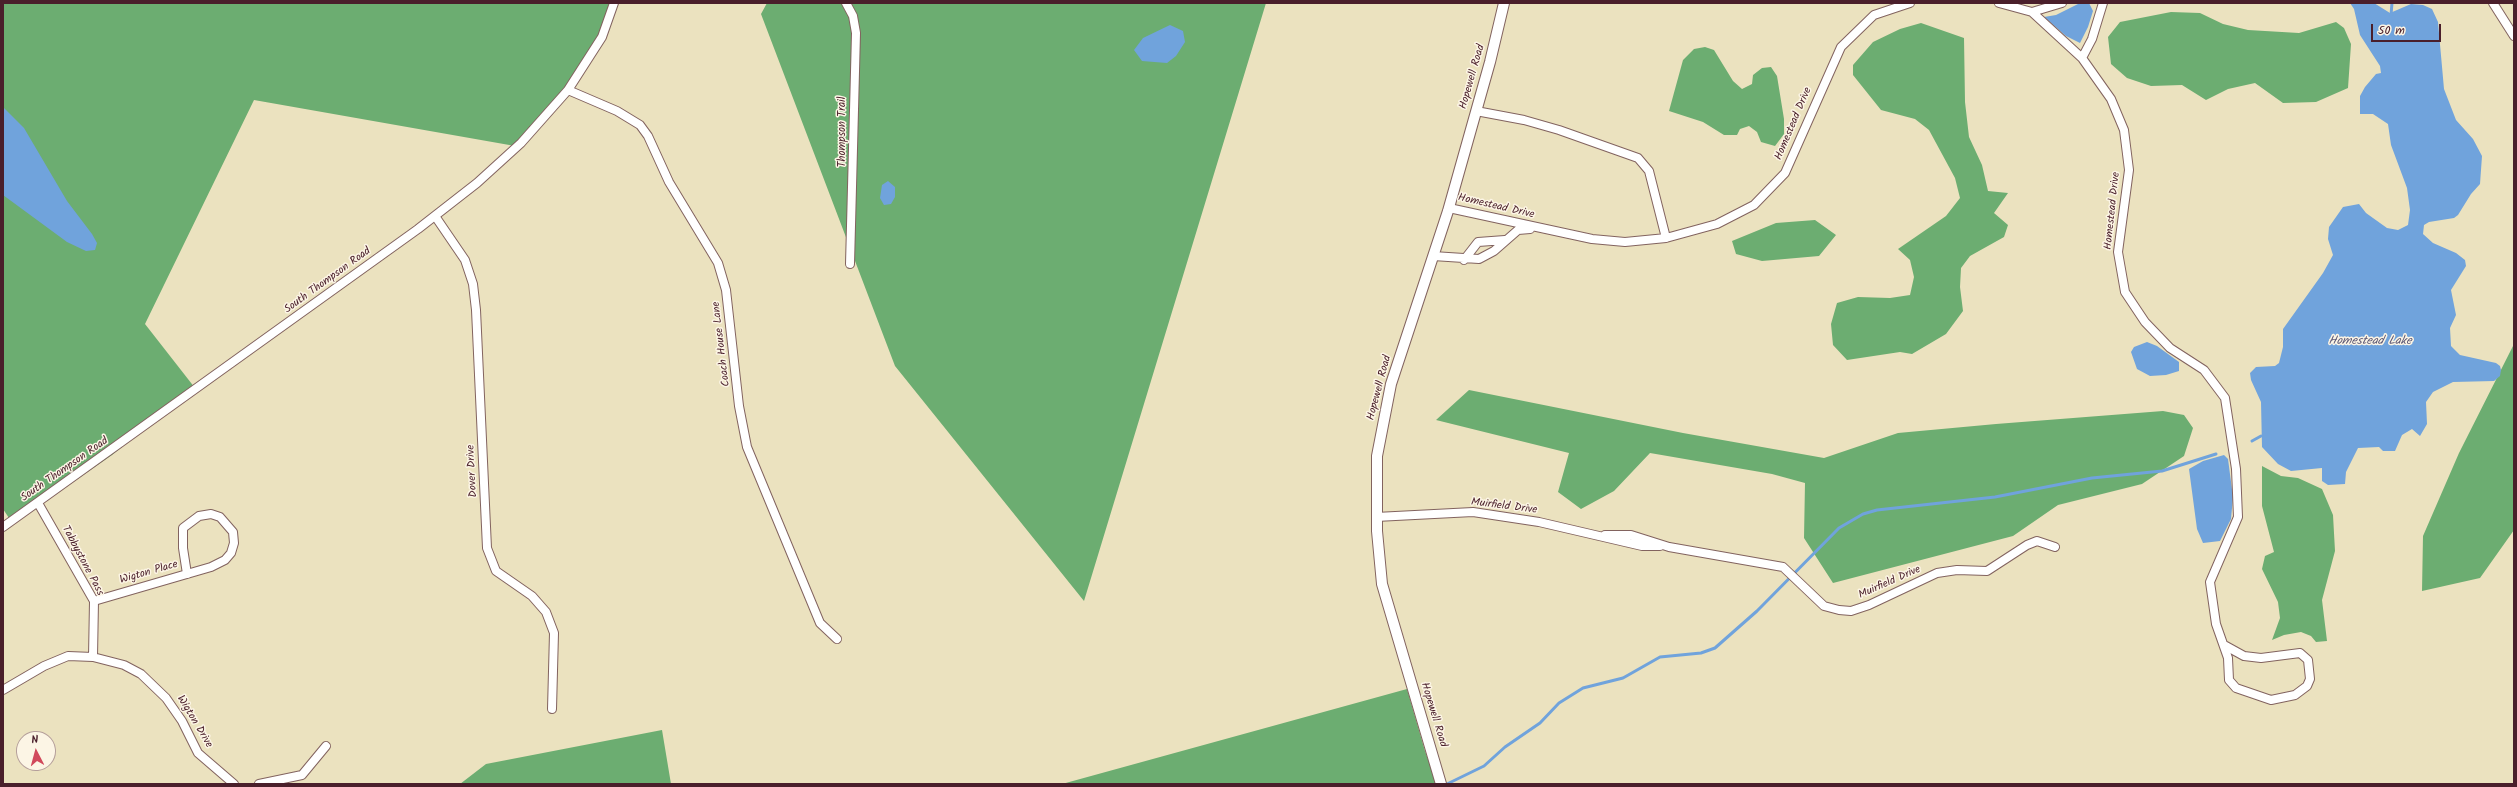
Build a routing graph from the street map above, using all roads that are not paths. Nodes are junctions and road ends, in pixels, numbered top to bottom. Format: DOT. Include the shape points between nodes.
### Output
graph roads {
  1 [pos="614,3"];
  2 [pos="846,3"];
  3 [pos="1504,3"];
  4 [pos="1910,3"];
  5 [pos="1999,3"];
  6 [pos="2062,3"];
  7 [pos="2103,3"];
  8 [pos="2493,3"];
  9 [pos="2032,12"];
  10 [pos="2514,36"];
  11 [pos="2082,58"];
  12 [pos="568,90"];
  13 [pos="1476,111"];
  14 [pos="1449,208"];
  15 [pos="435,216"];
  16 [pos="1538,228"];
  17 [pos="1666,238"];
  18 [pos="1504,240"];
  19 [pos="1433,256"];
  20 [pos="1464,260"];
  21 [pos="850,264"];
  22 [pos="38,503"];
  23 [pos="1376,517"];
  24 [pos="3,527"];
  25 [pos="2055,547"];
  26 [pos="187,574"];
  27 [pos="94,600"];
  28 [pos="837,639"];
  29 [pos="2224,644"];
  30 [pos="93,657"];
  31 [pos="3,690"];
  32 [pos="552,710"];
  33 [pos="326,746"];
  34 [pos="234,784"];
  35 [pos="259,784"];
  36 [pos="1441,784"];
  1 -- 12 [label="street, South Thompson Road" via="602,37"];
  2 -- 21 [label="street, Thompson Trail" via="853,16 856,32"];
  3 -- 13 [label="street, Hopewell Road"];
  4 -- 17 [label="street, Homestead Drive" via="1874,15 1841,47 1785,173 1754,205 1717,224"];
  5 -- 9 [label="street, Homestead Drive"];
  6 -- 9 [label="street"];
  7 -- 11 [label="street" via="2092,39"];
  8 -- 10 [label="street"];
  9 -- 11 [label="street, Homestead Drive"];
  11 -- 29 [label="street, Homestead Drive" via="2110,99 2124,130 2129,170 2118,252 2125,292 2145,322 2170,348 2204,370 2225,398 2234,458 2238,517 2210,582 2216,624"];
  12 -- 15 [label="street, South Thompson Road" via="521,143 477,183"];
  12 -- 28 [label="street, Coach House Lane" via="617,111 640,125 648,136 669,182 718,263 726,290 738,406 747,447 820,624"];
  13 -- 14 [label="street, Hopewell Road"];
  13 -- 17 [label="street" via="1559,130 1638,158 1649,172"];
  14 -- 16 [label="street, Homestead Drive"];
  14 -- 19 [label="street, Hopewell Road"];
  15 -- 22 [label="street, South Thompson Road"];
  15 -- 32 [label="street, Dover Drive" via="465,260 473,284 487,548 496,571 532,596 546,612 554,633"];
  16 -- 17 [label="street, Homestead Drive" via="1592,239 1625,242"];
  16 -- 18 [label="street, Homestead Drive" via="1518,230"];
  18 -- 20 [label="street, Homestead Drive" via="1494,251 1479,259"];
  18 -- 20 [label="street, Homestead Drive" via="1478,242"];
  19 -- 20 [label="street, Homestead Drive"];
  19 -- 23 [label="street, Hopewell Road" via="1391,384 1383,417 1377,456"];
  22 -- 24 [label="street, South Thompson Road"];
  22 -- 27 [label="street, Tabbystone Pass"];
  23 -- 25 [label="street, Muirfield Drive" via="1473,512 1605,535 1631,535 1669,547 1783,567 1824,606 1851,611 1869,606 1938,574 1957,570 1987,571 2037,541"];
  23 -- 36 [label="street, Hopewell Road" via="1383,590"];
  26 -- 26 [label="street, Wigton Place" via="226,560 231,553 233,532 220,516 199,516 183,528"];
  26 -- 27 [label="street, Wigton Place"];
  27 -- 30 [label="street, Tabbystone Pass"];
  29 -- 29 [label="street, Homestead Drive" via="2228,658 2229,680 2236,688 2271,700 2295,695 2307,686 2310,679 2308,660 2300,653 2267,658 2244,656"];
  30 -- 31 [label="street, Wigton Drive" via="68,656 44,666"];
  30 -- 34 [label="street, Wigton Drive" via="124,665 152,683 175,709 198,753"];
  33 -- 35 [label="street" via="302,775"];
}
